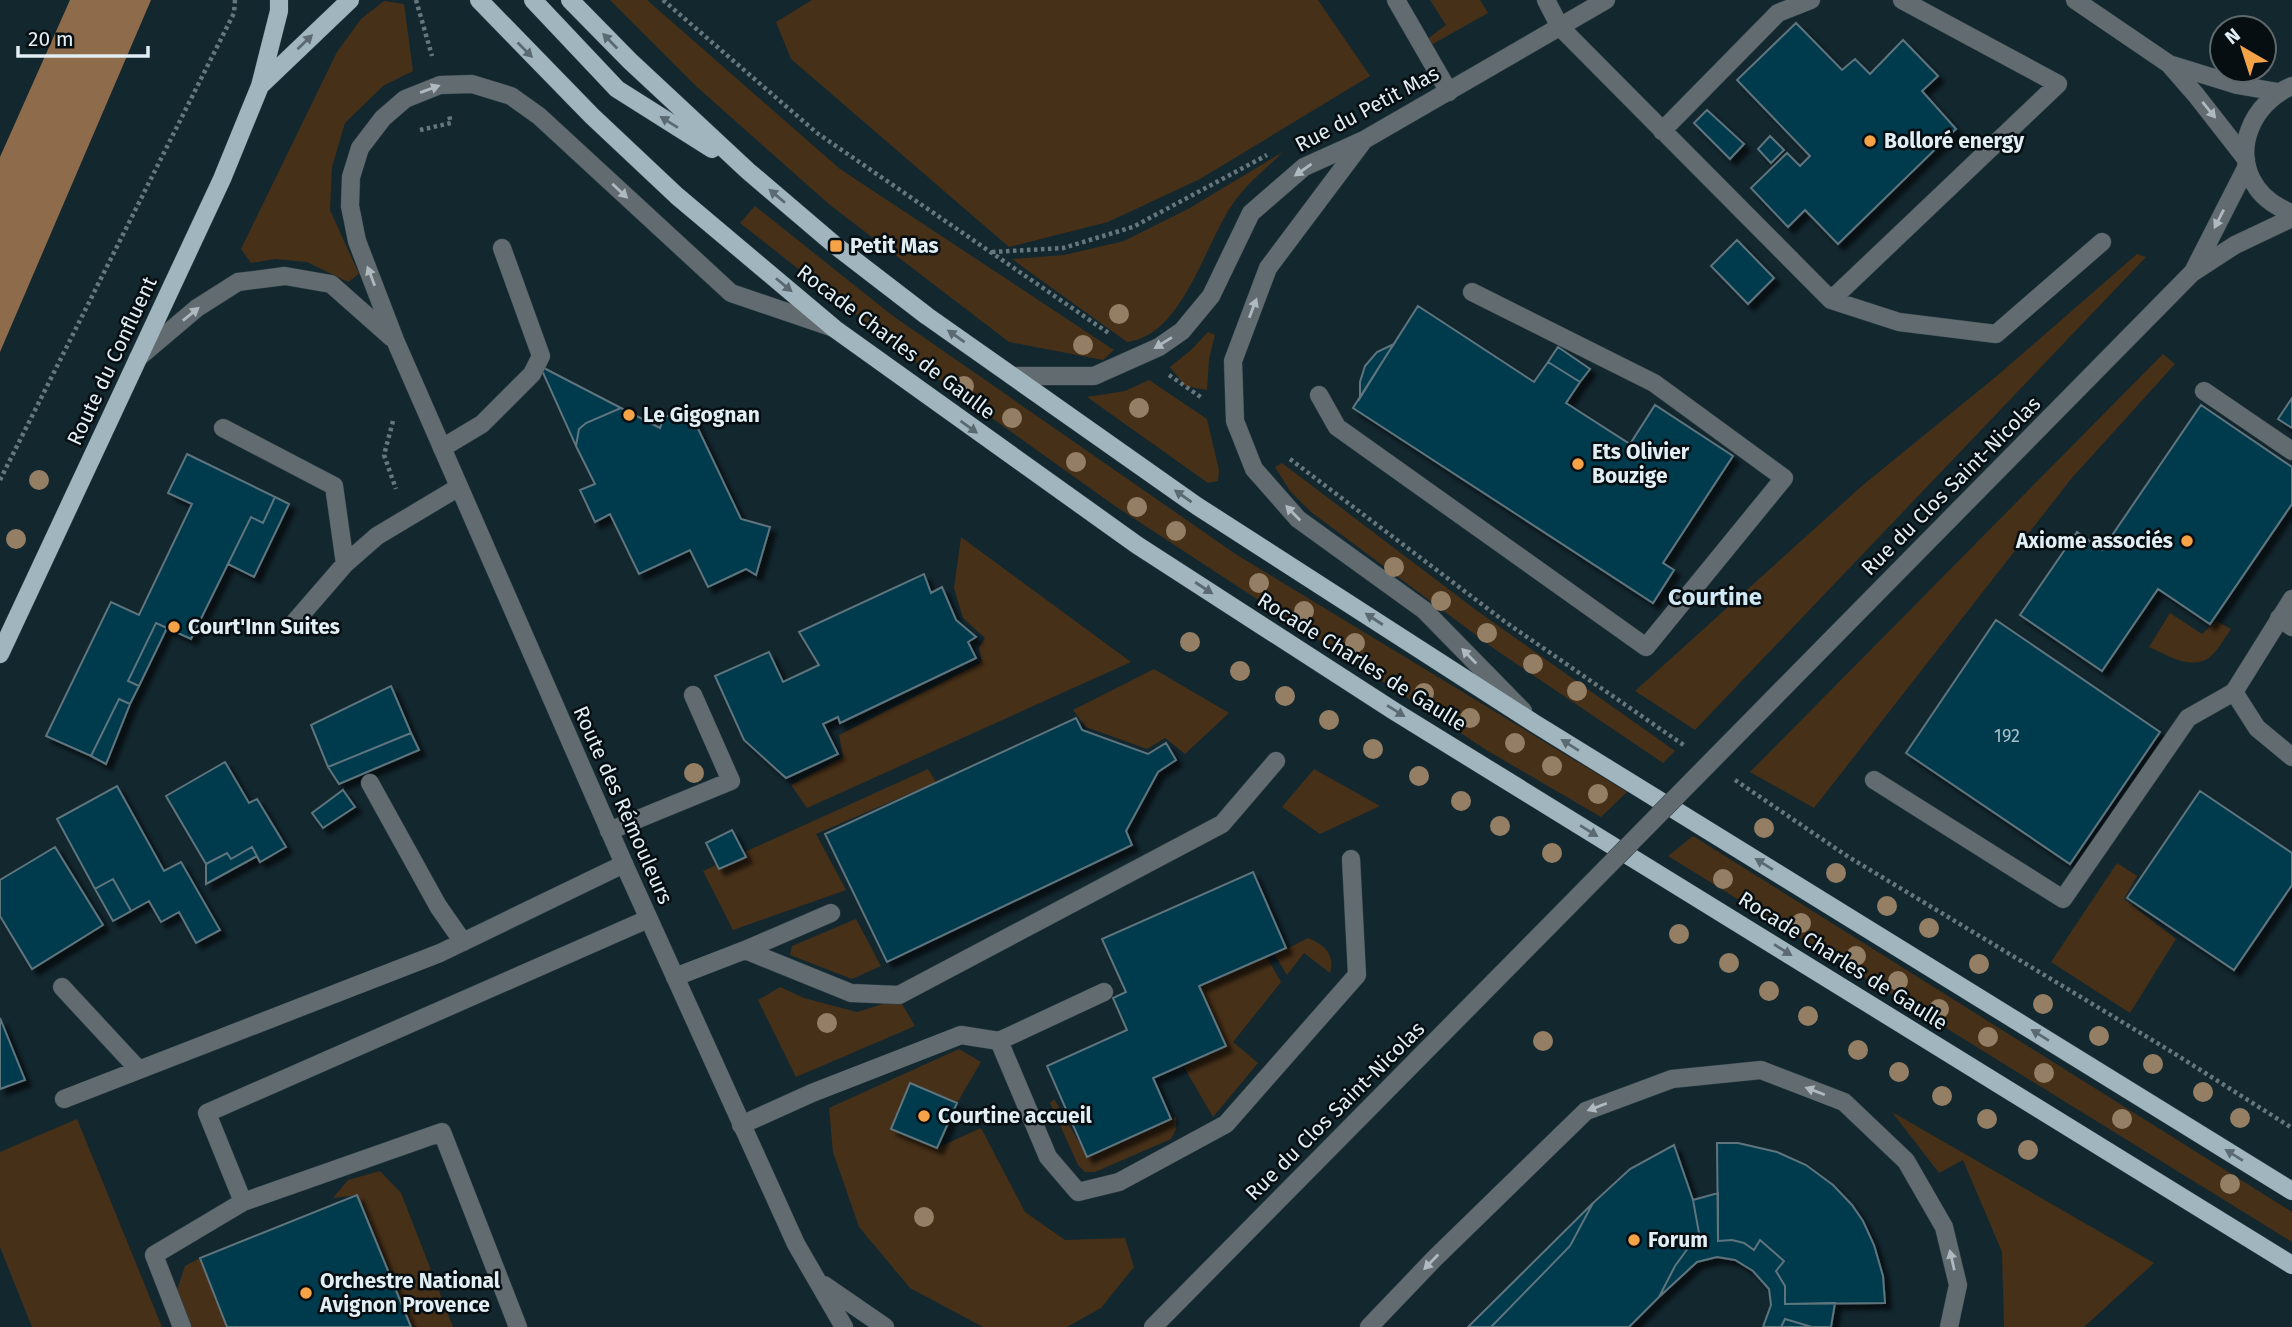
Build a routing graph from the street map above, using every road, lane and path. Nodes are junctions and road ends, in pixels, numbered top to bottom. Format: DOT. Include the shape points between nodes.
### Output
graph roads {
  1 [pos="235,0"];
  2 [pos="351,0"];
  3 [pos="479,0"];
  4 [pos="533,0"];
  5 [pos="570,0"];
  6 [pos="663,0"];
  7 [pos="1396,0"];
  8 [pos="1546,0"];
  9 [pos="1606,0"];
  10 [pos="1811,0"];
  11 [pos="1902,0"];
  12 [pos="2075,0"];
  13 [pos="282,4"];
  14 [pos="1560,27"];
  15 [pos="2169,64"];
  16 [pos="260,86"];
  17 [pos="2285,89"];
  18 [pos="1449,92"];
  19 [pos="1662,131"];
  20 [pos="1364,140"];
  21 [pos="1272,152"];
  22 [pos="2247,163"];
  23 [pos="748,171"];
  24 [pos="2292,216"];
  25 [pos="2102,242"];
  26 [pos="502,248"];
  27 [pos="990,252"];
  28 [pos="2192,273"];
  29 [pos="1472,292"];
  30 [pos="1831,300"];
  31 [pos="835,329"];
  32 [pos="395,340"];
  33 [pos="1140,355"];
  34 [pos="138,358"];
  35 [pos="1012,376"];
  36 [pos="2204,391"];
  37 [pos="1319,395"];
  38 [pos="1235,421"];
  39 [pos="223,428"];
  40 [pos="442,448"];
  41 [pos="2292,451"];
  42 [pos="1284,454"];
  43 [pos="0,480"];
  44 [pos="459,487"];
  45 [pos="345,564"];
  46 [pos="2292,600"];
  47 [pos="2286,623"];
  48 [pos="293,624"];
  49 [pos="0,654"];
  50 [pos="2234,692"];
  51 [pos="694,695"];
  52 [pos="1534,723"];
  53 [pos="1689,749"];
  54 [pos="2292,757"];
  55 [pos="1276,761"];
  56 [pos="1734,779"];
  57 [pos="1874,780"];
  58 [pos="370,783"];
  59 [pos="609,831"];
  60 [pos="1351,859"];
  61 [pos="624,864"];
  62 [pos="831,913"];
  63 [pos="648,919"];
  64 [pos="463,942"];
  65 [pos="745,950"];
  66 [pos="675,977"];
  67 [pos="62,987"];
  68 [pos="1104,992"];
  69 [pos="999,1041"];
  70 [pos="139,1070"];
  71 [pos="64,1099"];
  72 [pos="741,1125"];
  73 [pos="2292,1128"];
  74 [pos="2292,1191"];
  75 [pos="243,1202"];
  76 [pos="2292,1265"];
  77 [pos="820,1282"];
  78 [pos="182,1327"];
  79 [pos="518,1327"];
  80 [pos="844,1327"];
  81 [pos="885,1327"];
  82 [pos="1153,1327"];
  83 [pos="1369,1327"];
  84 [pos="1949,1327"];
  1 -- 43 [label="path" via="234,13"];
  16 -- 2 [label="main road, one-way"];
  3 -- 31 [label="main road, Rocade Charles de Gaulle, one-way" via="677,196"];
  23 -- 4 [label="main road, one-way" via="617,89"];
  23 -- 5 [label="main road, Rocade Charles de Gaulle, one-way"];
  6 -- 27 [label="path" via="817,133"];
  7 -- 18 [label="street"];
  8 -- 14 [label="street"];
  9 -- 14 [label="street, Rue du Petit Mas"];
  10 -- 19 [label="street" via="1778,13"];
  11 -- 30 [label="street" via="2058,85"];
  12 -- 15 [label="street"];
  13 -- 16 [label="main road, Route du Confluent"];
  14 -- 18 [label="street, Rue du Petit Mas"];
  14 -- 19 [label="street"];
  15 -- 17 [label="street" via="2238,85"];
  15 -- 22 [label="street, one-way"];
  16 -- 34 [label="main road, Route du Confluent"];
  17 -- 22 [label="street, Rue du Clos Saint-Nicolas" via="2263,105 2252,121 2246,139"];
  18 -- 20 [label="street, Rue du Petit Mas"];
  19 -- 30 [label="street"];
  20 -- 33 [label="street, Rue du Petit Mas, one-way" via="1304,167 1251,214 1211,296 1182,331"];
  38 -- 20 [label="street, one-way" via="1233,361 1268,268"];
  21 -- 27 [label="path" via="1133,227 1063,248"];
  22 -- 24 [label="street" via="2257,188"];
  22 -- 28 [label="street, Rue du Clos Saint-Nicolas, one-way"];
  35 -- 23 [label="main road, Rocade Charles de Gaulle, one-way" via="836,246"];
  24 -- 28 [label="street, Rue du Clos Saint-Nicolas"];
  25 -- 30 [label="street" via="1996,334 1899,322"];
  26 -- 40 [label="street" via="541,356 532,374 482,424"];
  27 -- 33 [label="path"];
  28 -- 82 [label="street, Rue du Clos Saint-Nicolas, bridge"];
  29 -- 37 [label="street" via="1654,383 1784,478 1646,647 1337,427"];
  32 -- 31 [label="street, Route des Rémouleurs, one-way" via="357,241 350,206 351,177 360,148 405,99 440,85 472,84 511,96 539,116 731,293"];
  31 -- 76 [label="main road, Rocade Charles de Gaulle, one-way" via="1137,545 1394,711"];
  34 -- 32 [label="street, one-way" via="238,282 285,276 331,284"];
  32 -- 40 [label="street, Route des Rémouleurs"];
  33 -- 35 [label="street, Rue du Petit Mas" via="1094,376"];
  33 -- 38 [label="path"];
  34 -- 49 [label="main road, Route du Confluent"];
  52 -- 35 [label="main road, Rocade Charles de Gaulle, one-way" via="1197,506"];
  36 -- 41 [label="street"];
  52 -- 38 [label="street, one-way" via="1424,610 1297,519 1254,469"];
  39 -- 45 [label="street" via="334,486"];
  40 -- 44 [label="street, Route des Rémouleurs"];
  42 -- 53 [label="path" via="1504,621"];
  44 -- 45 [label="street" via="377,536"];
  44 -- 59 [label="street, Route des Rémouleurs"];
  45 -- 48 [label="street"];
  46 -- 47 [label="street"];
  47 -- 50 [label="street"];
  50 -- 54 [label="street" via="2257,728"];
  50 -- 57 [label="street" via="2188,718 2063,900"];
  51 -- 59 [label="street" via="731,781"];
  74 -- 52 [label="main road, Rocade Charles de Gaulle, one-way"];
  55 -- 65 [label="street" via="1222,824 899,995 851,993"];
  56 -- 73 [label="path" via="1847,856"];
  58 -- 64 [label="street"];
  59 -- 61 [label="street, Route des Rémouleurs"];
  60 -- 69 [label="street" via="1357,975 1226,1124 1119,1182 1078,1192 1070,1184 1048,1157"];
  61 -- 63 [label="street, Route des Rémouleurs"];
  61 -- 64 [label="street"];
  62 -- 65 [label="street"];
  63 -- 66 [label="street, Route des Rémouleurs"];
  63 -- 75 [label="street" via="207,1113"];
  64 -- 70 [label="street"];
  65 -- 66 [label="street"];
  66 -- 72 [label="street, Route des Rémouleurs"];
  67 -- 70 [label="street"];
  68 -- 69 [label="street"];
  69 -- 72 [label="street" via="961,1035"];
  70 -- 71 [label="street"];
  72 -- 77 [label="street, Route des Rémouleurs" via="796,1244"];
  75 -- 78 [label="street" via="154,1255"];
  75 -- 79 [label="street" via="442,1132"];
  77 -- 80 [label="street, Route des Rémouleurs"];
  77 -- 81 [label="street"];
  84 -- 83 [label="street, one-way" via="1958,1285 1944,1227 1906,1161 1844,1102 1761,1070 1672,1079 1586,1111"];
}
